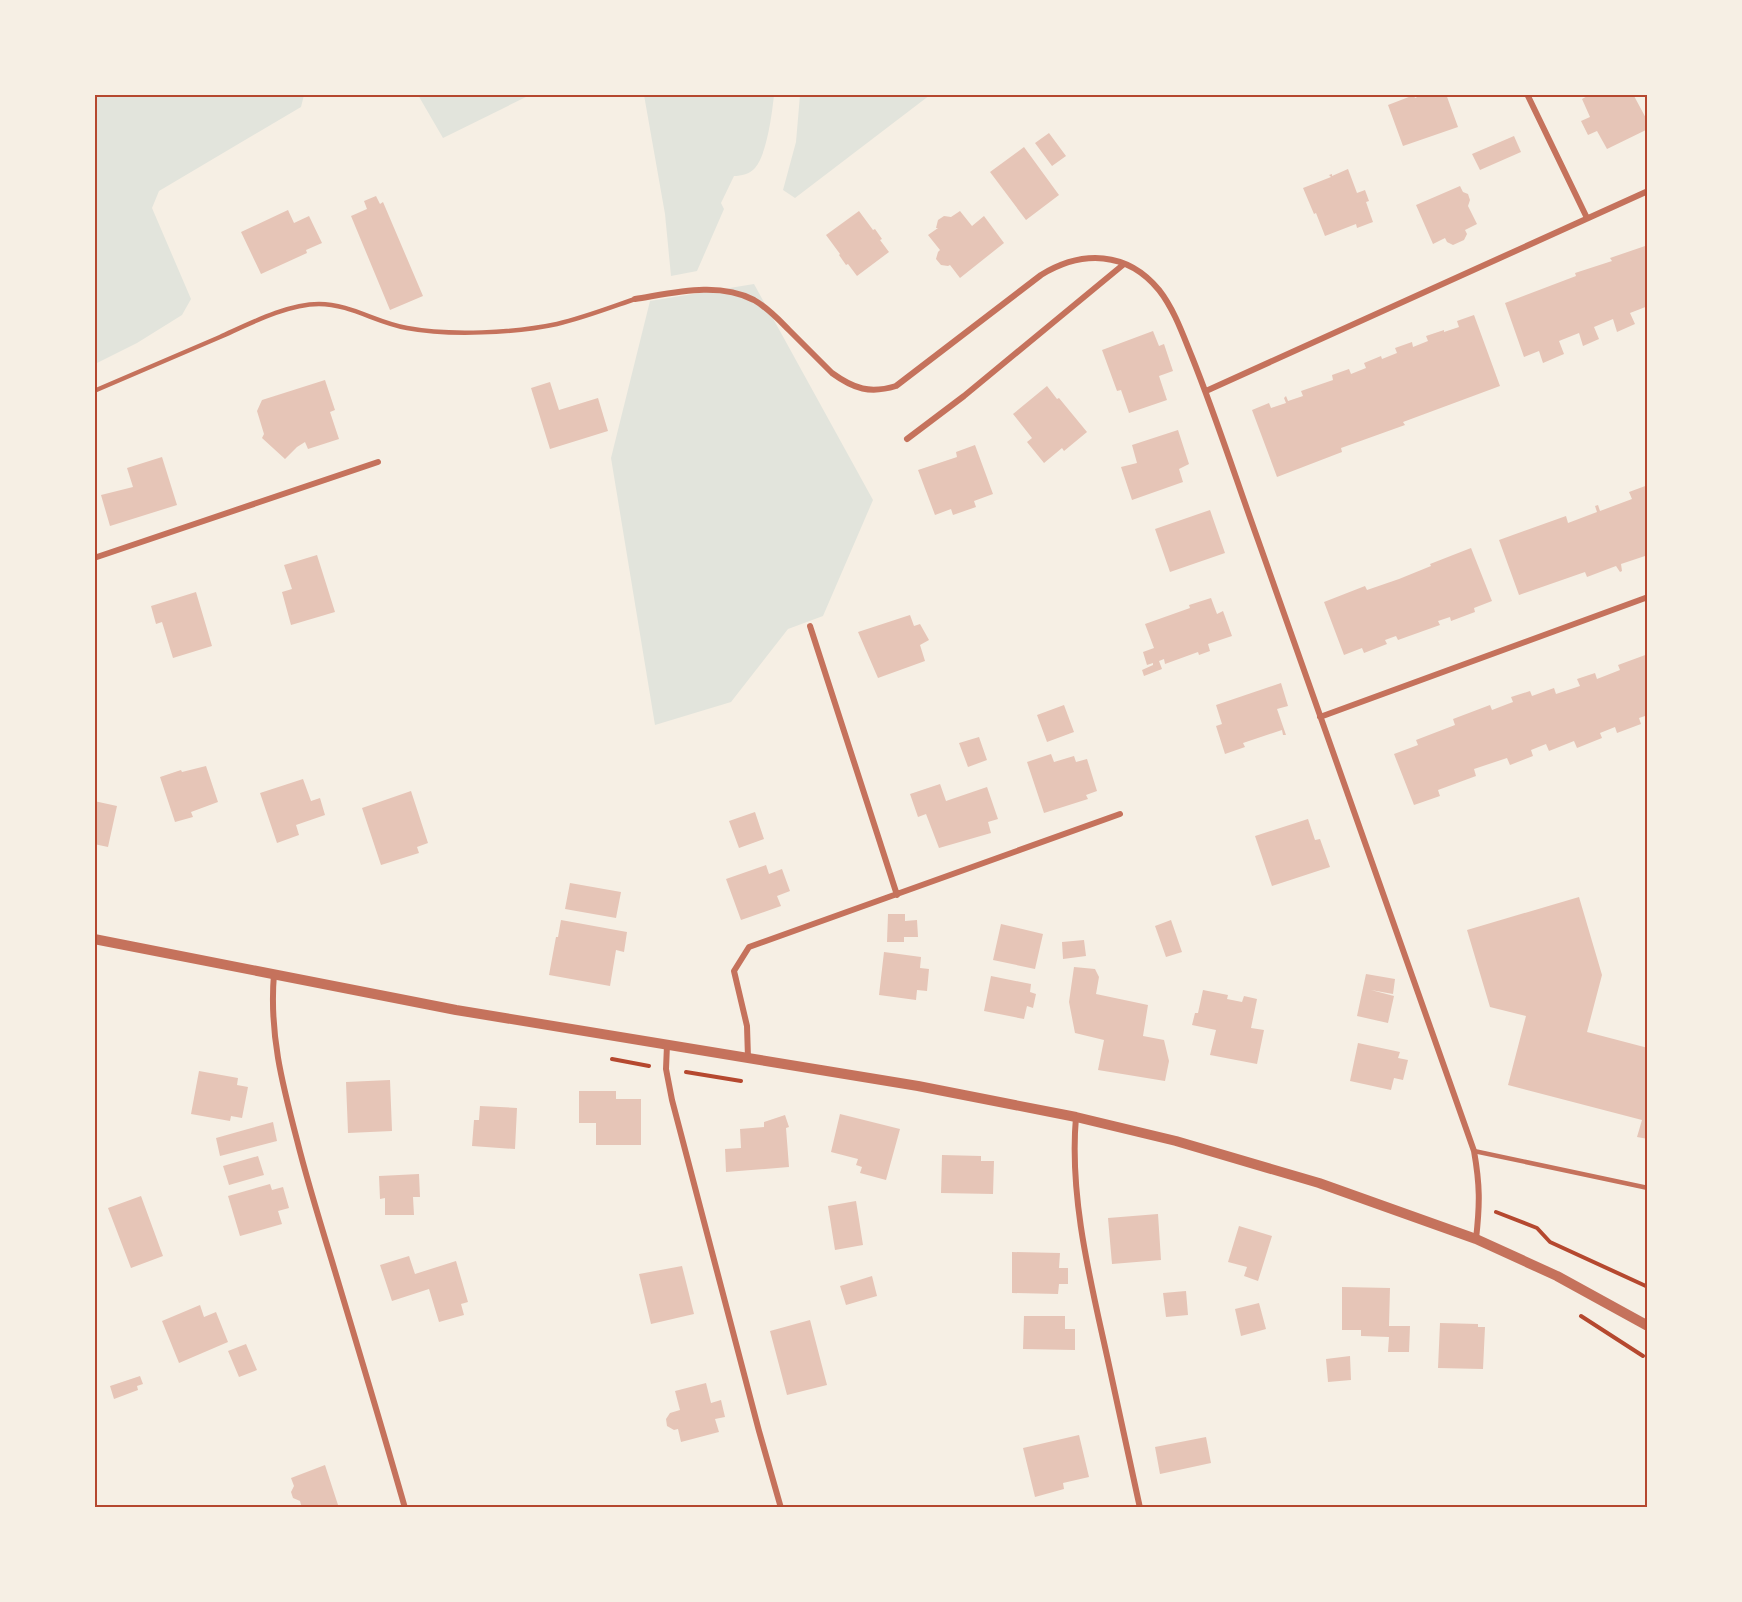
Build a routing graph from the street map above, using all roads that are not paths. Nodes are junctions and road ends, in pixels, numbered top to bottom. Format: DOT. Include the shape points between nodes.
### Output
graph roads {
  1 [pos="1527,94"];
  2 [pos="1647,191"];
  3 [pos="1587,218"];
  4 [pos="1124,264"];
  5 [pos="635,299"];
  6 [pos="1206,390"];
  7 [pos="94,391"];
  8 [pos="907,440"];
  9 [pos="378,462"];
  10 [pos="94,558"];
  11 [pos="1647,597"];
  12 [pos="810,626"];
  13 [pos="1320,717"];
  14 [pos="1120,814"];
  15 [pos="897,895"];
  16 [pos="94,939"];
  17 [pos="274,974"];
  18 [pos="667,1045"];
  19 [pos="748,1058"];
  20 [pos="1076,1117"];
  21 [pos="1474,1151"];
  22 [pos="1647,1188"];
  23 [pos="1476,1239"];
  24 [pos="1647,1326"];
  25 [pos="405,1508"];
  26 [pos="781,1508"];
  27 [pos="1140,1508"];
  1 -- 3 [label="street"];
  2 -- 3 [label="street"];
  3 -- 6 [label="street"];
  4 -- 5 [label="street" via="1092,257 1054,268 896,386 883,390 857,388 844,382 770,311 742,295 695,290"];
  4 -- 6 [label="street" via="1159,290"];
  4 -- 8 [label="street"];
  5 -- 7 [label="lane" via="558,324 473,332 391,326 335,306 304,306 261,319"];
  6 -- 13 [label="street"];
  9 -- 10 [label="street"];
  11 -- 13 [label="street"];
  12 -- 15 [label="street"];
  13 -- 21 [label="street"];
  14 -- 15 [label="street"];
  15 -- 19 [label="street" via="749,947 734,971 747,1026"];
  16 -- 17 [label="street"];
  17 -- 18 [label="street" via="456,1010"];
  17 -- 25 [label="street" via="274,1037 282,1085"];
  18 -- 19 [label="street"];
  18 -- 26 [label="street" via="666,1069 672,1100"];
  19 -- 20 [label="street"];
  20 -- 23 [label="street" via="1298,1176"];
  20 -- 27 [label="street" via="1076,1185 1083,1238"];
  21 -- 22 [label="lane"];
  21 -- 23 [label="street" via="1480,1206"];
  23 -- 24 [label="street" via="1557,1276"];
}
